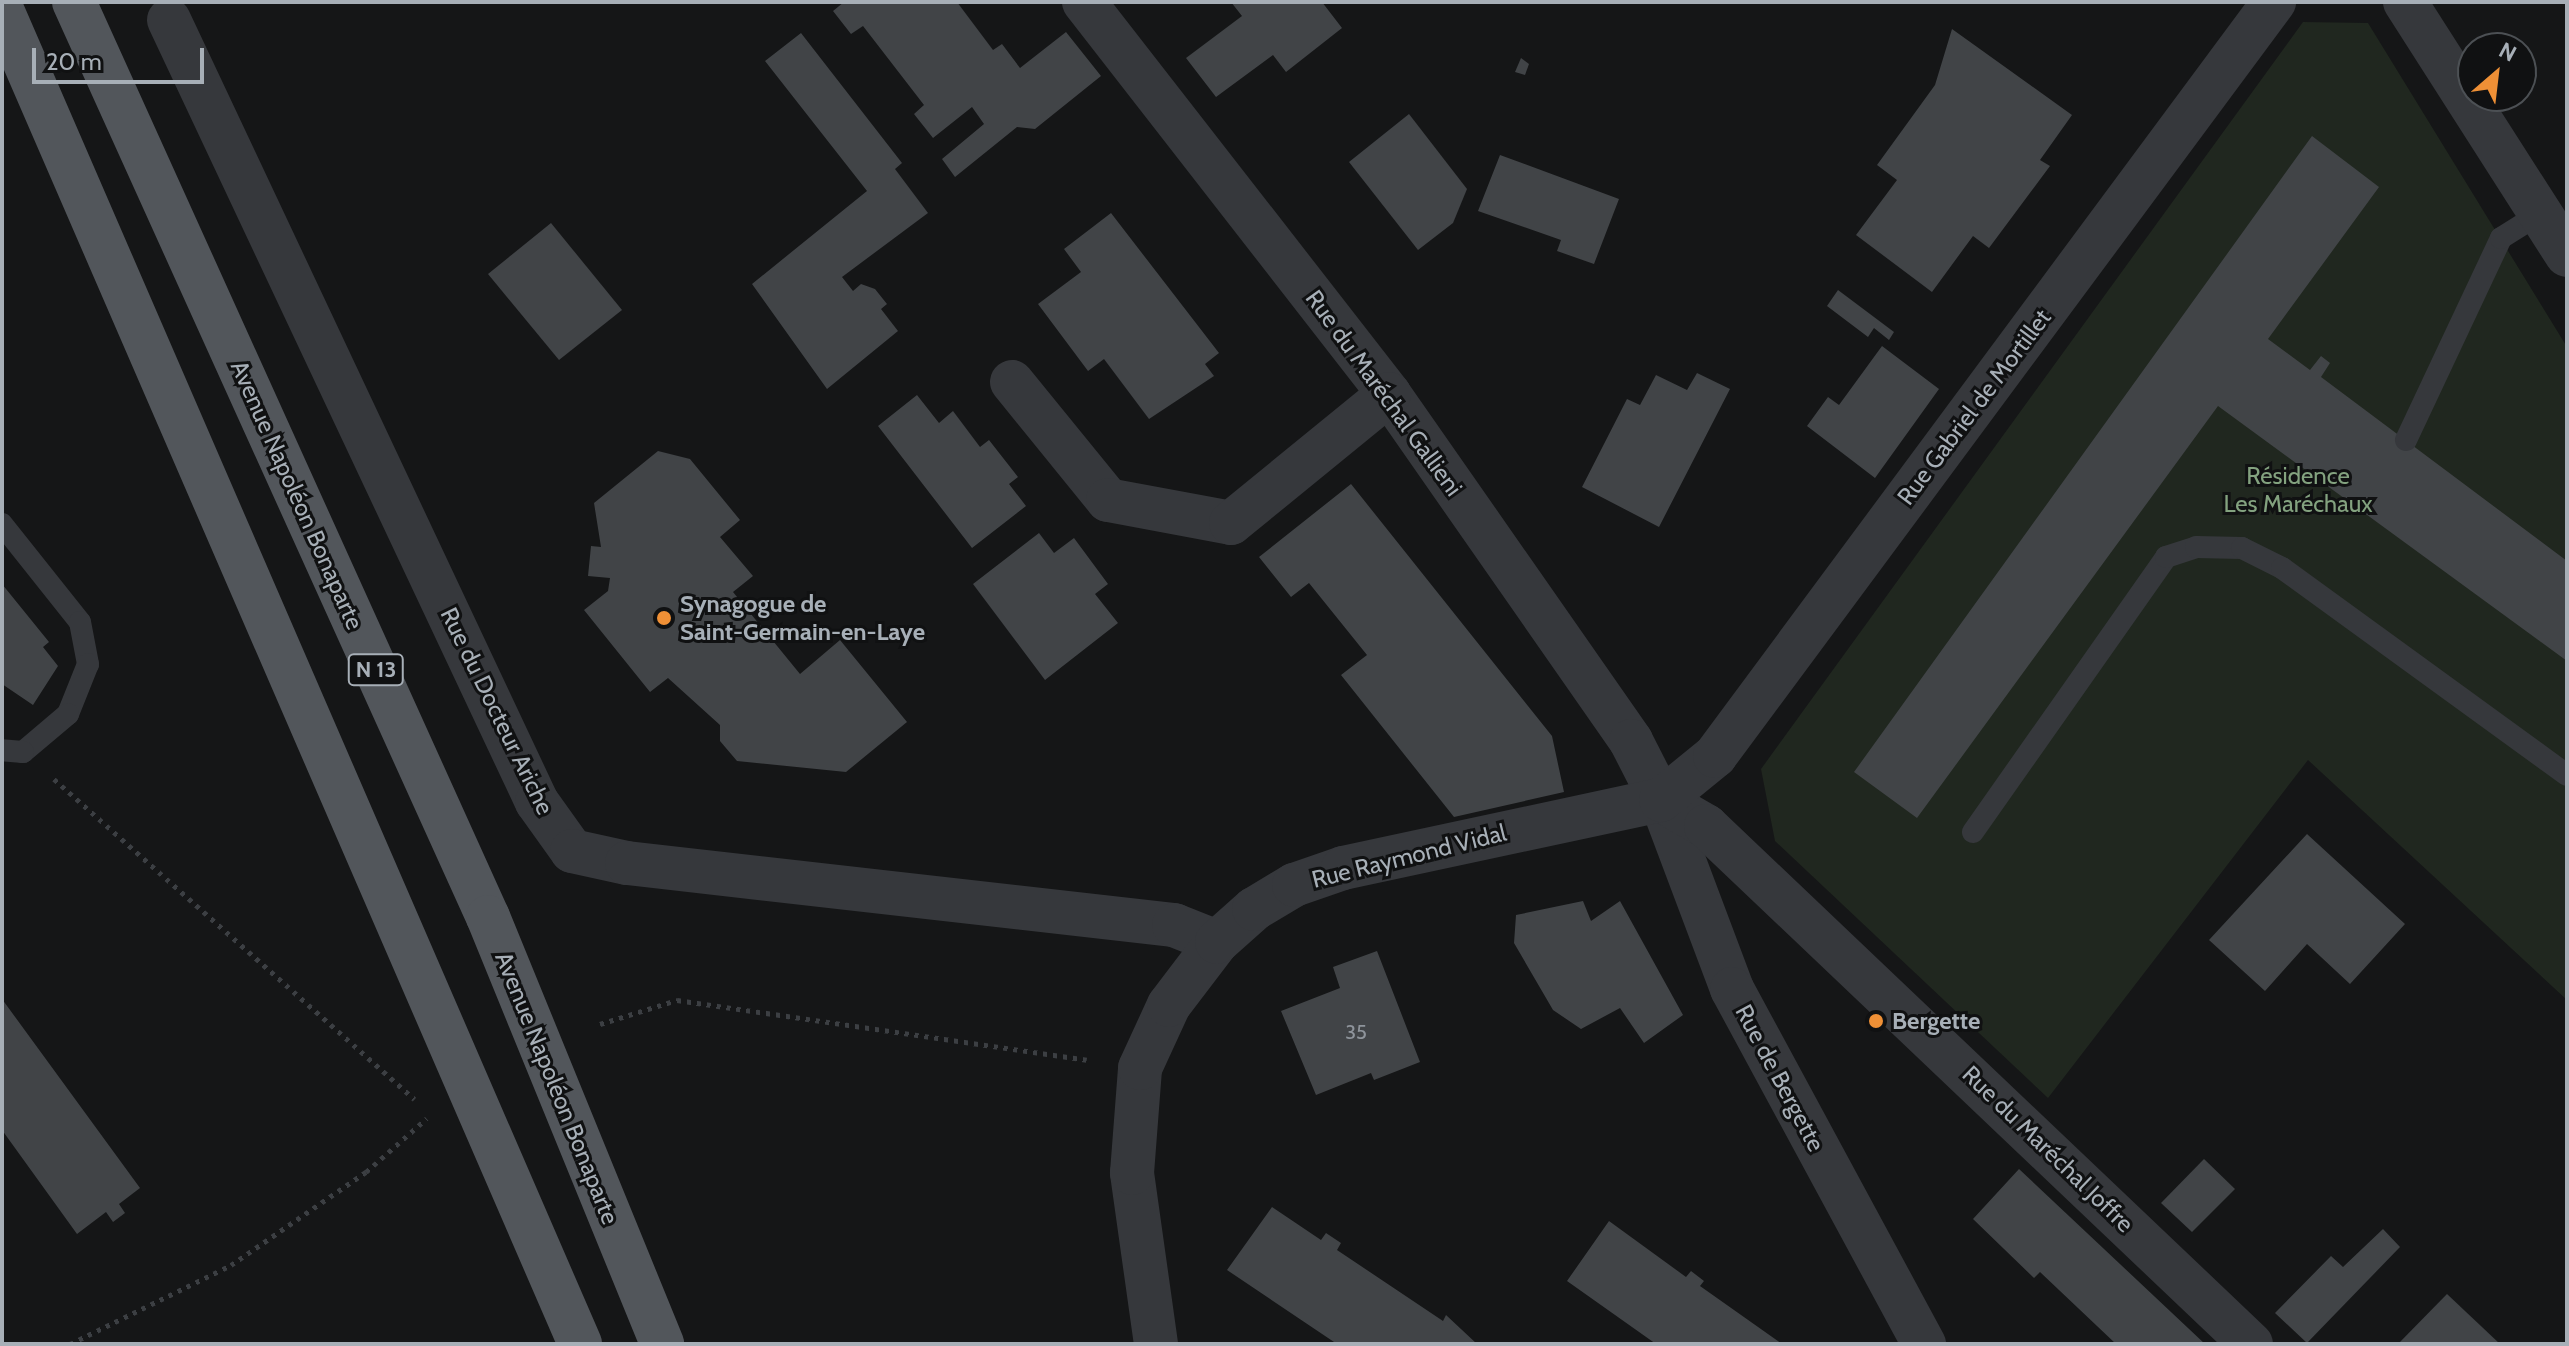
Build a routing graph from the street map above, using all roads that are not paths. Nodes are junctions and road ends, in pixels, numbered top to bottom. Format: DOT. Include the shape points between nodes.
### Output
graph roads {
  1 [pos="74,2"];
  2 [pos="1084,2"];
  3 [pos="2274,2"];
  4 [pos="2405,2"];
  5 [pos="2,10"];
  6 [pos="169,20"];
  7 [pos="2541,213"];
  8 [pos="2567,255"];
  9 [pos="1012,382"];
  10 [pos="1389,394"];
  11 [pos="2406,440"];
  12 [pos="2,524"];
  13 [pos="12,751"];
  14 [pos="2567,775"];
  15 [pos="1661,800"];
  16 [pos="1973,832"];
  17 [pos="1217,942"];
  18 [pos="580,1344"];
  19 [pos="662,1344"];
  20 [pos="1156,1344"];
  21 [pos="1924,1344"];
  22 [pos="2251,1344"];
  1 -- 19 [label="main road, Avenue Napoléon Bonaparte / N 13" via="488,917"];
  2 -- 10 [label="street, Rue du Maréchal Gallieni"];
  3 -- 15 [label="street, Rue Gabriel de Mortillet" via="1715,756"];
  4 -- 7 [label="street"];
  5 -- 18 [label="main road"];
  6 -- 17 [label="street, Rue du Docteur Ariche" via="537,802 572,851 627,863 1174,925"];
  7 -- 8 [label="street"];
  7 -- 11 [label="lane" via="2501,238"];
  9 -- 10 [label="street" via="1108,500 1231,523"];
  10 -- 15 [label="street, Rue du Maréchal Gallieni" via="1631,741"];
  12 -- 13 [label="lane" via="80,622 88,664 68,714"];
  14 -- 16 [label="lane" via="2282,568 2242,548 2196,547 2166,557"];
  15 -- 17 [label="street, Rue Raymond Vidal" via="1343,868 1294,885 1254,909"];
  15 -- 21 [label="street, Rue de Bergette" via="1732,989"];
  15 -- 22 [label="street, Rue du Maréchal Joffre" via="1706,826"];
  17 -- 20 [label="street, Rue Raymond Vidal" via="1169,1005 1140,1068 1132,1173"];
}
